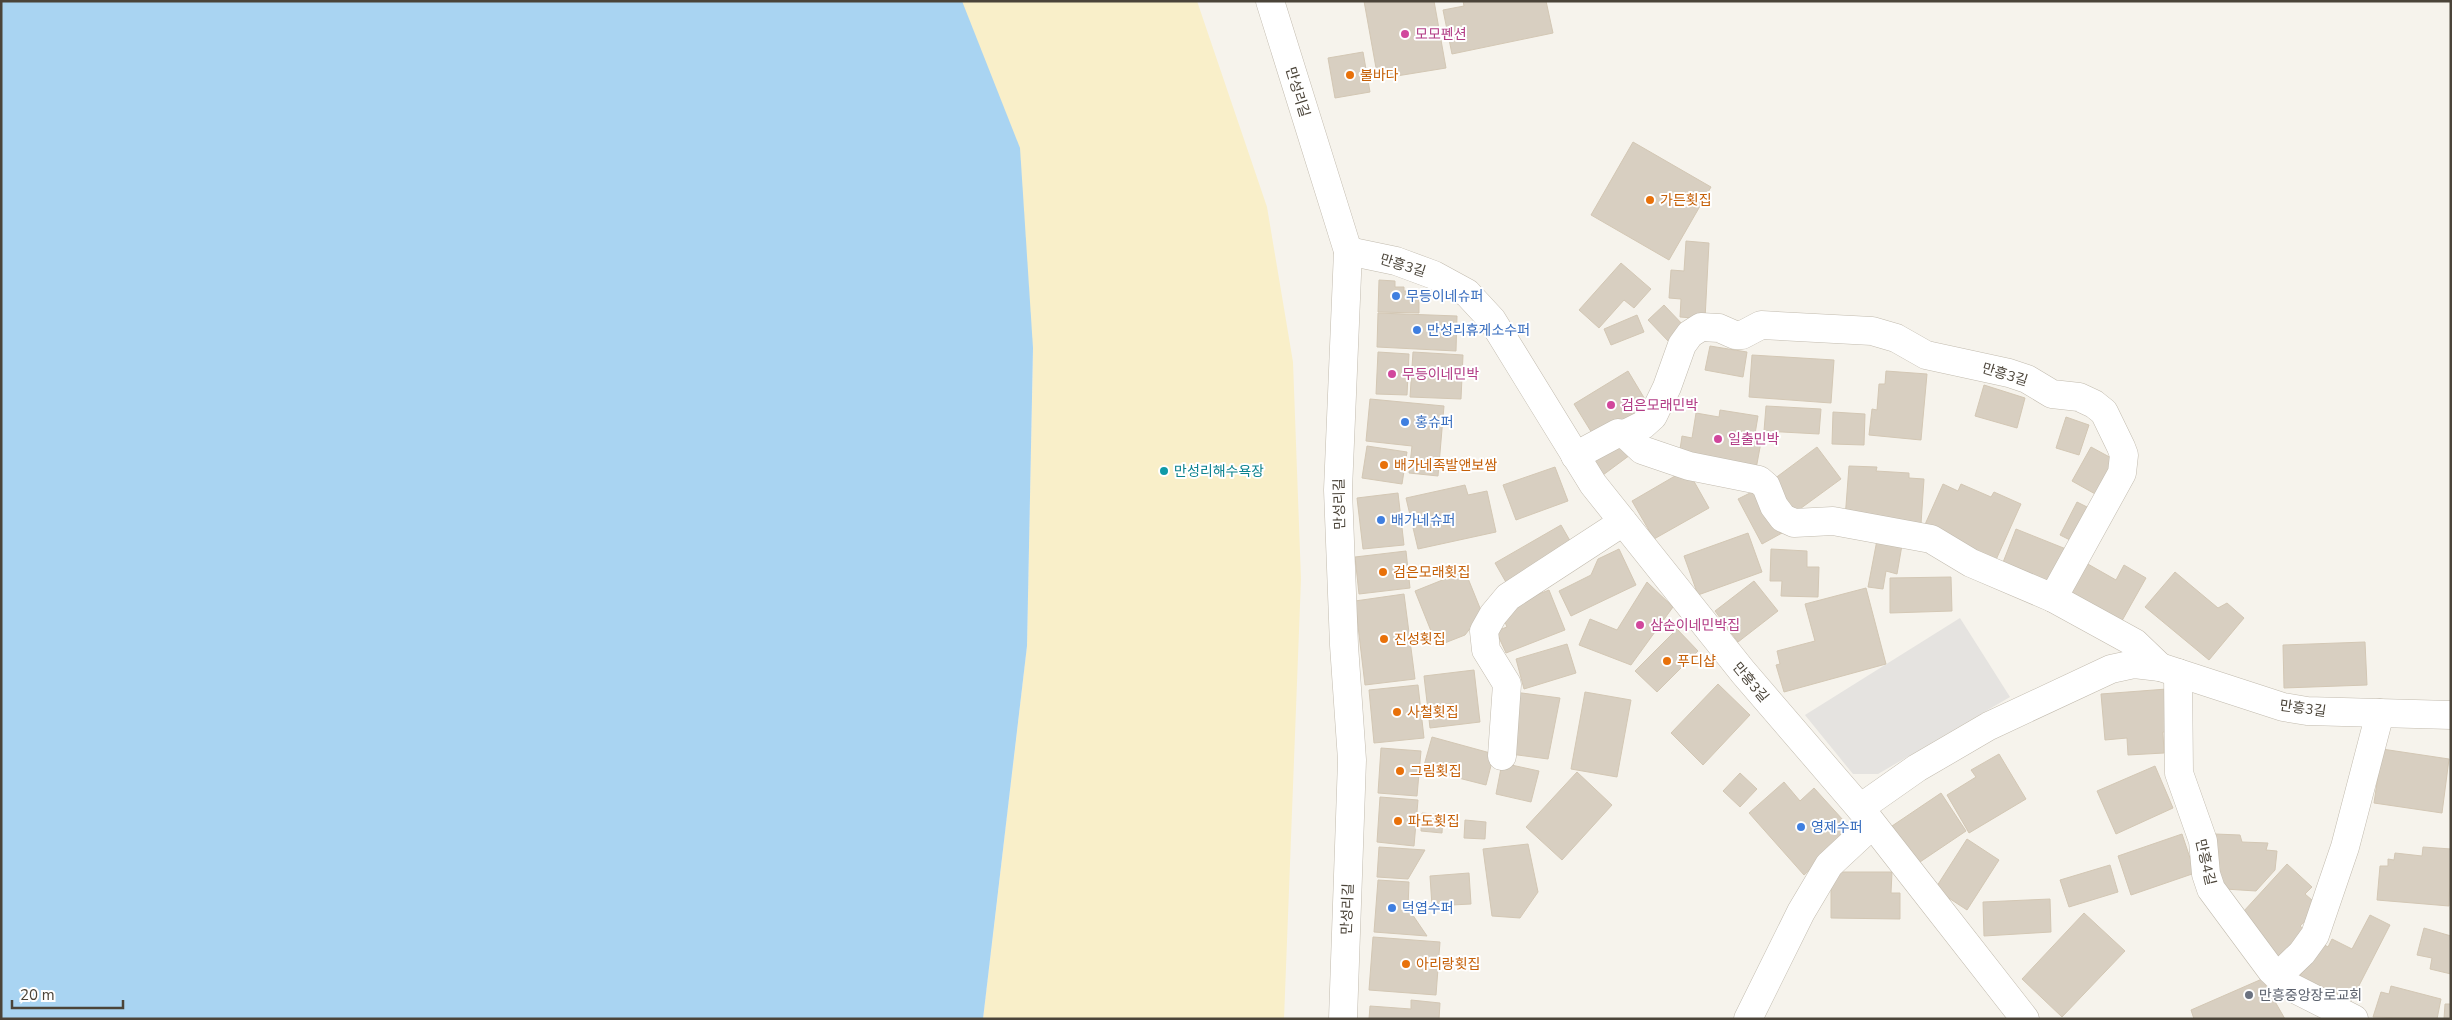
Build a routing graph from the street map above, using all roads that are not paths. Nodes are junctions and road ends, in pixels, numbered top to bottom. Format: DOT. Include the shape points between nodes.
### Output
graph roads {
  1 [pos="1270,1"];
  2 [pos="1348,251"];
  3 [pos="1625,434"];
  4 [pos="1575,456"];
  5 [pos="1623,522"];
  6 [pos="2054,598"];
  7 [pos="2169,670"];
  8 [pos="2380,713"];
  9 [pos="2451,715"];
  10 [pos="1502,756"];
  11 [pos="1866,817"];
  12 [pos="2278,976"];
  13 [pos="1342,1019"];
  14 [pos="1748,1019"];
  15 [pos="2025,1019"];
  16 [pos="2354,1019"];
  1 -- 2 [label="street, 만성리길"];
  2 -- 4 [label="street, 만흥3길" via="1396,261 1434,275 1467,293 1492,320"];
  2 -- 13 [label="street, 만성리길" via="1338,490 1352,760"];
  3 -- 4 [label="street" via="1618,433"];
  3 -- 6 [label="street, 만흥3길" via="1642,450 1679,463 1759,480 1766,486 1783,518 1794,523 1833,521 1932,539 1971,563"];
  3 -- 6 [label="street, 만흥3길" via="1653,416 1668,387 1682,345 1701,327 1719,328 1735,334 1761,325 1883,333 1926,355 2008,373 2027,379 2052,394 2079,397 2104,412 2124,455 2122,473"];
  4 -- 5 [label="street, 만흥3길"];
  5 -- 10 [label="street" via="1508,597 1484,631 1486,650 1507,684"];
  5 -- 11 [label="street, 만흥3길" via="1742,672"];
  6 -- 7 [label="street, 만흥3길" via="2135,644"];
  7 -- 8 [label="street, 만흥3길" via="2283,707 2307,711"];
  7 -- 11 [label="street, 만흥3길" via="2134,664 2111,669 1998,722 1944,751"];
  7 -- 12 [label="street, 만흥4길" via="2178,773 2203,841 2211,889"];
  8 -- 9 [label="street, 만흥3길"];
  8 -- 12 [label="street" via="2345,847 2315,935"];
  11 -- 14 [label="street" via="1829,865 1801,912"];
  11 -- 15 [label="street, 만흥3길"];
  12 -- 16 [label="street, 만흥4길" via="2300,992"];
}
